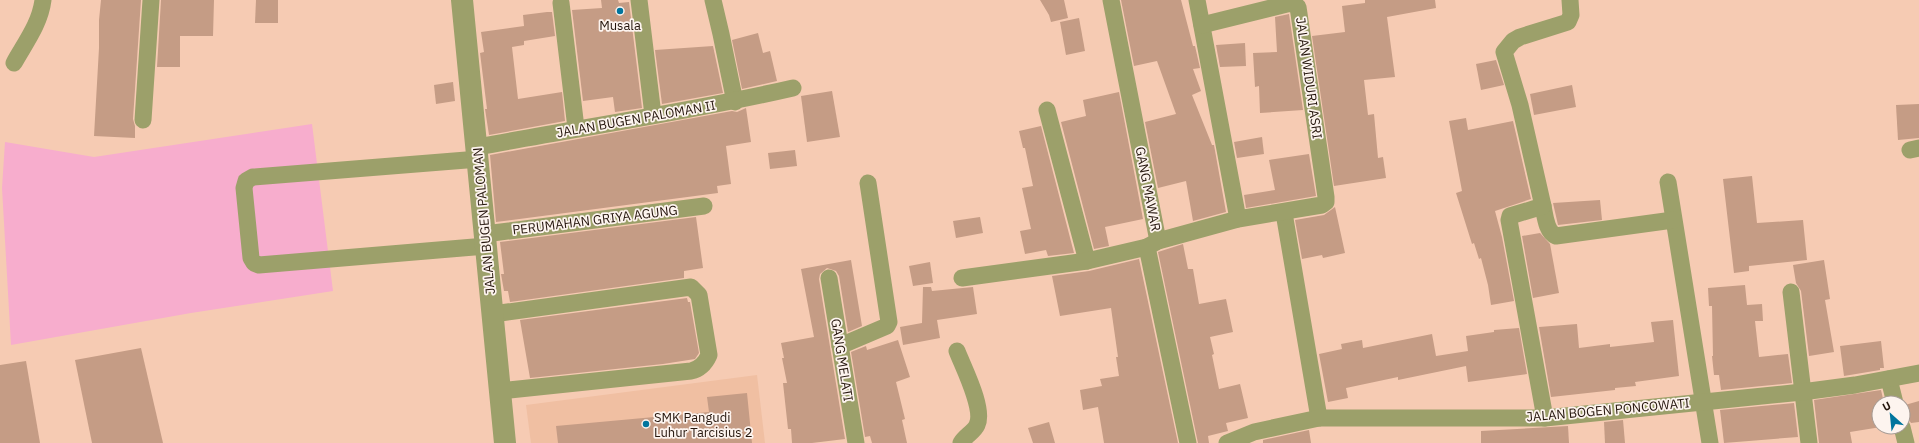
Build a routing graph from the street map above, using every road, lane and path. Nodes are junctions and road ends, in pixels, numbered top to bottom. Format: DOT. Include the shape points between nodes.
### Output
graph roads {
  1 [pos="43,0"];
  2 [pos="151,0"];
  3 [pos="462,0"];
  4 [pos="639,0"];
  5 [pos="713,0"];
  6 [pos="1111,0"];
  7 [pos="1197,0"];
  8 [pos="1570,0"];
  9 [pos="561,3"];
  10 [pos="1202,25"];
  11 [pos="14,63"];
  12 [pos="793,88"];
  13 [pos="735,102"];
  14 [pos="1047,110"];
  15 [pos="653,116"];
  16 [pos="143,120"];
  17 [pos="576,128"];
  18 [pos="478,153"];
  19 [pos="868,182"];
  20 [pos="1668,182"];
  21 [pos="704,206"];
  22 [pos="1543,206"];
  23 [pos="1284,213"];
  24 [pos="1238,219"];
  25 [pos="1673,220"];
  26 [pos="486,240"];
  27 [pos="1152,244"];
  28 [pos="1087,260"];
  29 [pos="829,278"];
  30 [pos="962,278"];
  31 [pos="1791,292"];
  32 [pos="493,314"];
  33 [pos="840,346"];
  34 [pos="956,351"];
  35 [pos="1919,373"];
  36 [pos="1889,379"];
  37 [pos="500,390"];
  38 [pos="1802,392"];
  39 [pos="1893,395"];
  40 [pos="1704,401"];
  41 [pos="1319,418"];
  42 [pos="1545,418"];
  43 [pos="505,443"];
  44 [pos="856,443"];
  45 [pos="961,443"];
  46 [pos="1188,443"];
  47 [pos="1227,443"];
  48 [pos="1710,443"];
  49 [pos="1809,443"];
  1 -- 11 [label="street" via="36,25"];
  2 -- 16 [label="street"];
  3 -- 18 [label="street, JALAN BUGEN PALOMAN"];
  4 -- 15 [label="street"];
  5 -- 13 [label="street"];
  6 -- 27 [label="street, GANG MAWAR"];
  7 -- 10 [label="street"];
  8 -- 22 [label="street" via="1571,15 1568,22 1520,37 1504,52 1520,105"];
  9 -- 17 [label="street"];
  10 -- 23 [label="street, JALAN WIDURI ASRI" via="1291,3 1298,7 1326,202"];
  10 -- 24 [label="street"];
  12 -- 13 [label="street, JALAN BUGEN PALOMAN II"];
  13 -- 15 [label="street, JALAN BUGEN PALOMAN II"];
  14 -- 28 [label="street"];
  15 -- 17 [label="street, JALAN BUGEN PALOMAN II"];
  17 -- 18 [label="street, JALAN BUGEN PALOMAN II"];
  18 -- 26 [label="street, JALAN BUGEN PALOMAN"];
  18 -- 26 [label="street, JALAN BUGEN PALOMAN II" via="253,177 246,181 244,188 251,258 259,265"];
  19 -- 33 [label="street" via="889,322 886,326"];
  20 -- 25 [label="street"];
  21 -- 26 [label="street, PERUMAHAN GRIYA AGUNG"];
  22 -- 25 [label="street" via="1548,229 1556,236"];
  22 -- 42 [label="street" via="1510,216 1509,220"];
  23 -- 24 [label="street"];
  23 -- 41 [label="street"];
  24 -- 27 [label="street"];
  25 -- 40 [label="street"];
  26 -- 32 [label="street, JALAN BUGEN PALOMAN"];
  27 -- 28 [label="street"];
  27 -- 46 [label="street, GANG MAWAR"];
  28 -- 30 [label="street"];
  29 -- 33 [label="street, GANG MELATI"];
  31 -- 38 [label="street"];
  32 -- 37 [label="street, JALAN BUGEN PALOMAN"];
  32 -- 37 [label="street" via="691,287 699,295 709,356 698,369 691,371"];
  33 -- 44 [label="street, GANG MELATI"];
  34 -- 45 [label="street" via="979,410 979,421"];
  35 -- 36 [label="street, JALAN BOGEN PONCOWATI"];
  36 -- 38 [label="street, JALAN BOGEN PONCOWATI"];
  36 -- 39 [label="street"];
  37 -- 43 [label="street, JALAN BUGEN PALOMAN"];
  38 -- 40 [label="street, JALAN BOGEN PONCOWATI"];
  38 -- 49 [label="street"];
  40 -- 42 [label="street, JALAN BOGEN PONCOWATI"];
  40 -- 48 [label="street"];
  41 -- 42 [label="street, JALAN BOGEN PONCOWATI"];
  41 -- 47 [label="street, JALAN BOGEN PONCOWATI" via="1254,432"];
}
